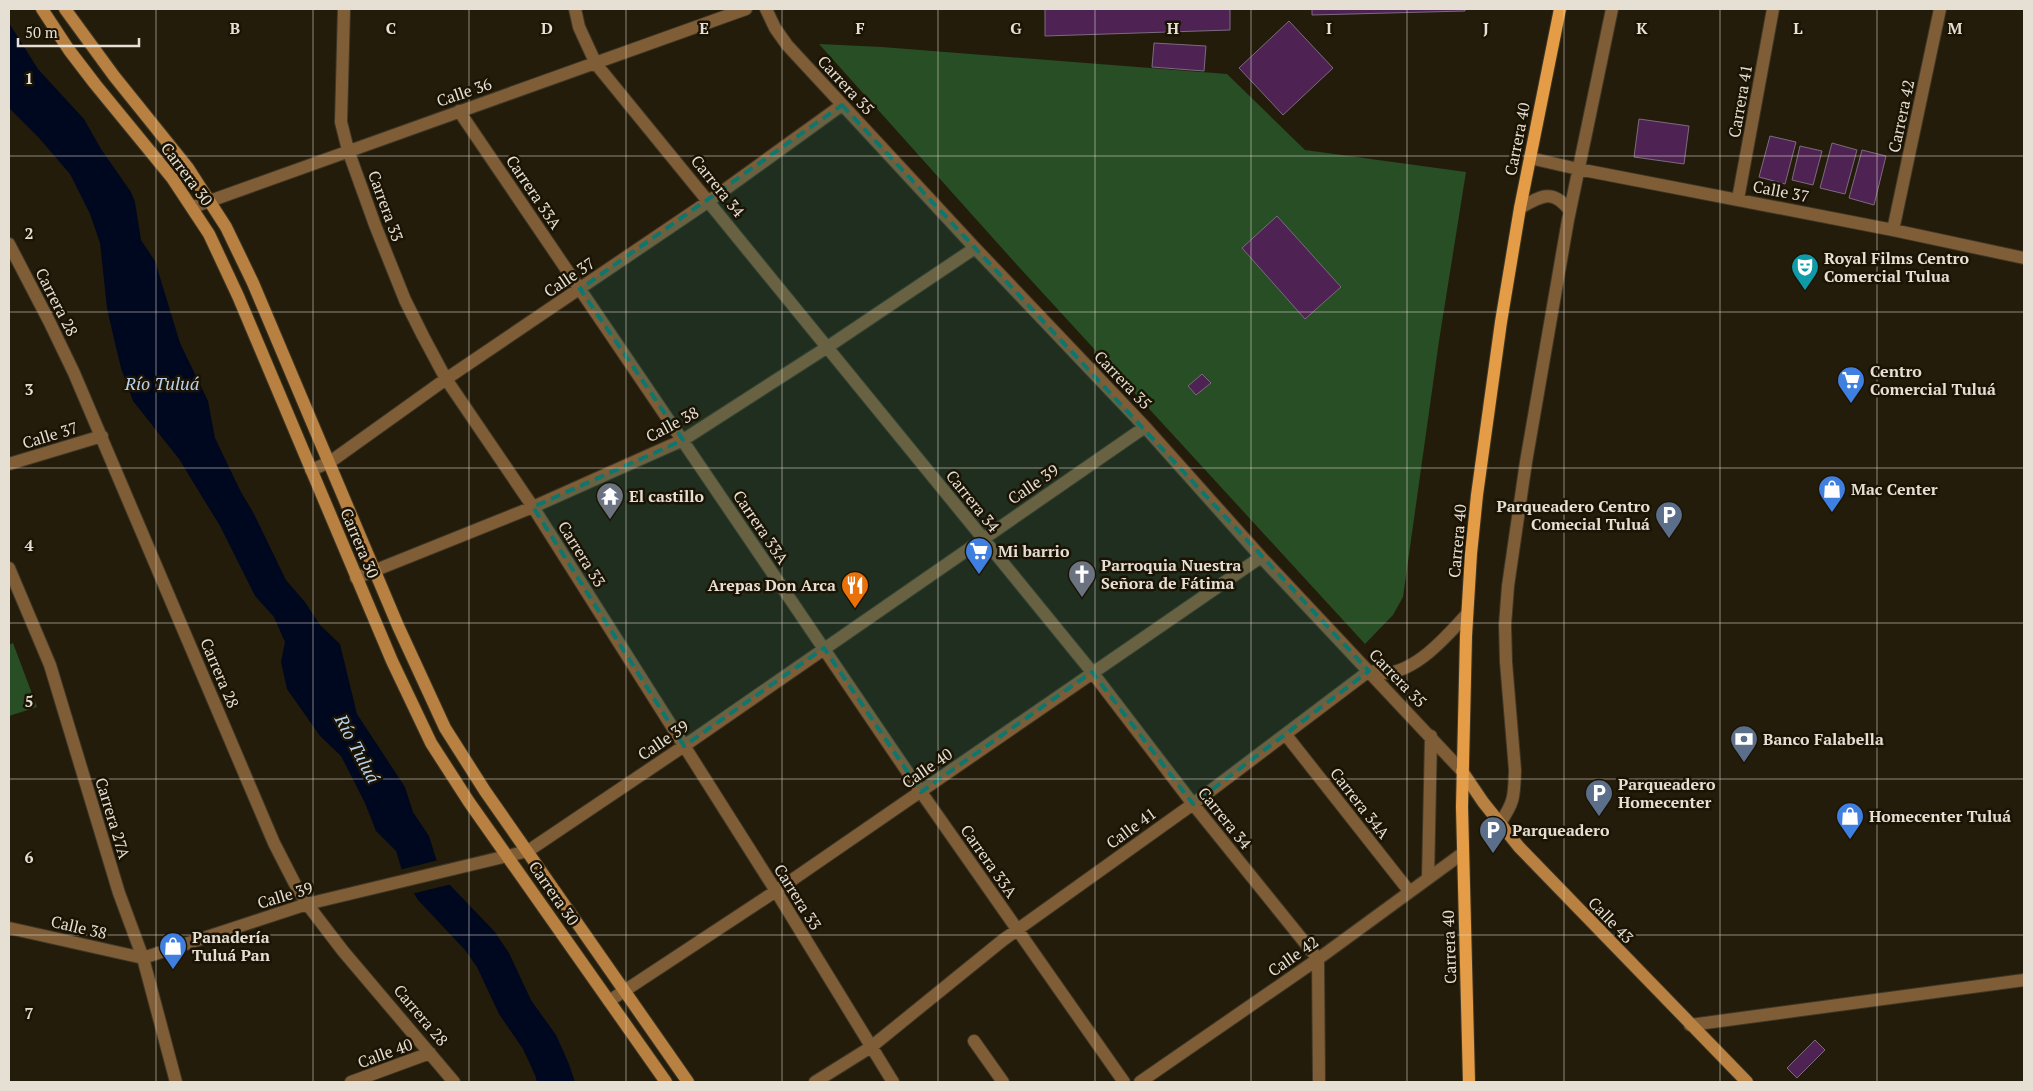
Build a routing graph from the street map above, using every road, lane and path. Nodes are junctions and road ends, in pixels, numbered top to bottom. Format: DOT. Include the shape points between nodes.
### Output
graph roads {
  1 [pos="42,9"];
  2 [pos="65,9"];
  3 [pos="344,9"];
  4 [pos="575,9"];
  5 [pos="746,9"];
  6 [pos="766,9"];
  7 [pos="1560,9"];
  8 [pos="1612,9"];
  9 [pos="1773,9"];
  10 [pos="1940,9"];
  11 [pos="596,64"];
  12 [pos="842,105"];
  13 [pos="459,111"];
  14 [pos="348,150"];
  15 [pos="1530,158"];
  16 [pos="1578,169"];
  17 [pos="1738,199"];
  18 [pos="210,200"];
  19 [pos="709,201"];
  20 [pos="193,207"];
  21 [pos="1520,208"];
  22 [pos="1570,211"];
  23 [pos="1893,230"];
  24 [pos="9,244"];
  25 [pos="975,248"];
  26 [pos="2024,258"];
  27 [pos="580,289"];
  28 [pos="826,348"];
  29 [pos="446,379"];
  30 [pos="1145,427"];
  31 [pos="102,436"];
  32 [pos="683,440"];
  33 [pos="330,462"];
  34 [pos="9,464"];
  35 [pos="312,470"];
  36 [pos="533,507"];
  37 [pos="983,538"];
  38 [pos="1261,557"];
  39 [pos="9,568"];
  40 [pos="375,570"];
  41 [pos="356,578"];
  42 [pos="1467,614"];
  43 [pos="824,648"];
  44 [pos="1369,671"];
  45 [pos="1092,672"];
  46 [pos="1286,735"];
  47 [pos="1431,736"];
  48 [pos="684,746"];
  49 [pos="1462,771"];
  50 [pos="921,792"];
  51 [pos="1193,804"];
  52 [pos="1500,824"];
  53 [pos="528,851"];
  54 [pos="1463,853"];
  55 [pos="509,856"];
  56 [pos="1428,878"];
  57 [pos="776,890"];
  58 [pos="1409,891"];
  59 [pos="307,904"];
  60 [pos="9,928"];
  61 [pos="1017,930"];
  62 [pos="143,958"];
  63 [pos="1318,958"];
  64 [pos="2024,980"];
  65 [pos="624,992"];
  66 [pos="609,1001"];
  67 [pos="1690,1025"];
  68 [pos="974,1040"];
  69 [pos="871,1047"];
  70 [pos="430,1054"];
  71 [pos="372,1079"];
  72 [pos="176,1082"];
  73 [pos="351,1082"];
  74 [pos="454,1082"];
  75 [pos="666,1082"];
  76 [pos="688,1082"];
  77 [pos="815,1082"];
  78 [pos="893,1082"];
  79 [pos="1003,1082"];
  80 [pos="1124,1082"];
  81 [pos="1140,1082"];
  82 [pos="1319,1082"];
  83 [pos="1469,1082"];
  84 [pos="1746,1082"];
  1 -- 20 [label="main road, Carrera 30" via="90,77"];
  2 -- 18 [label="main road, Carrera 30"];
  3 -- 14 [label="street, Carrera 33" via="341,122"];
  4 -- 11 [label="street, Carrera 34" via="579,27"];
  5 -- 11 [label="street, Calle 36"];
  6 -- 12 [label="street, Carrera 35" via="787,45"];
  7 -- 15 [label="main road, Carrera 40"];
  8 -- 16 [label="street"];
  9 -- 17 [label="street, Carrera 41"];
  10 -- 23 [label="street, Carrera 42"];
  11 -- 13 [label="street, Calle 36"];
  11 -- 19 [label="street, Carrera 34"];
  12 -- 19 [label="street, Calle 37"];
  12 -- 25 [label="street, Carrera 35"];
  13 -- 14 [label="street, Calle 36"];
  13 -- 27 [label="street, Carrera 33A"];
  14 -- 18 [label="street, Calle 36"];
  14 -- 29 [label="street, Carrera 33" via="398,283"];
  15 -- 16 [label="street, Calle 37"];
  15 -- 21 [label="main road, Carrera 40"];
  16 -- 17 [label="street, Calle 37"];
  16 -- 22 [label="street"];
  17 -- 23 [label="street, Calle 37"];
  18 -- 20 [label="street, Calle 36"];
  18 -- 33 [label="main road, Carrera 30" via="253,283"];
  19 -- 27 [label="street, Calle 37"];
  19 -- 28 [label="street, Carrera 34"];
  20 -- 35 [label="main road, Carrera 30" via="238,296"];
  21 -- 22 [label="street" via="1535,200 1555,197"];
  21 -- 42 [label="main road, Carrera 40" via="1478,485"];
  22 -- 52 [label="street" via="1508,586 1505,625 1515,770 1511,806"];
  23 -- 26 [label="street, Calle 37"];
  24 -- 31 [label="street, Carrera 28"];
  25 -- 28 [label="street, Calle 38"];
  25 -- 30 [label="street, Carrera 35"];
  27 -- 29 [label="street, Calle 37"];
  27 -- 32 [label="street, Carrera 33A"];
  28 -- 32 [label="street, Calle 38"];
  28 -- 37 [label="street, Carrera 34"];
  29 -- 33 [label="street, Calle 37"];
  29 -- 36 [label="street, Carrera 33"];
  30 -- 37 [label="street, Calle 39"];
  30 -- 38 [label="street, Carrera 35"];
  31 -- 34 [label="street, Calle 37"];
  31 -- 59 [label="street, Carrera 28" via="274,843"];
  32 -- 36 [label="street, Calle 38"];
  32 -- 43 [label="street, Carrera 33A"];
  33 -- 35 [label="street, Calle 37"];
  33 -- 40 [label="main road, Carrera 30"];
  35 -- 41 [label="main road, Carrera 30"];
  36 -- 40 [label="street, Calle 38"];
  36 -- 48 [label="street, Carrera 33"];
  37 -- 43 [label="street, Calle 39"];
  37 -- 45 [label="street, Carrera 34"];
  38 -- 44 [label="street, Carrera 35"];
  38 -- 45 [label="street, Calle 40"];
  39 -- 62 [label="street, Carrera 27A" via="50,665 119,893"];
  40 -- 41 [label="street, Calle 38"];
  40 -- 53 [label="main road, Carrera 30" via="446,728"];
  41 -- 55 [label="main road, Carrera 30" via="431,743"];
  42 -- 44 [label="street" via="1428,653 1407,666 1386,673"];
  42 -- 49 [label="main road, Carrera 40"];
  43 -- 48 [label="street, Calle 39"];
  43 -- 50 [label="street, Carrera 33A"];
  44 -- 46 [label="street, Calle 41"];
  44 -- 47 [label="street, Carrera 35"];
  45 -- 50 [label="street, Calle 40"];
  45 -- 51 [label="street, Carrera 34"];
  46 -- 51 [label="street, Calle 41"];
  46 -- 58 [label="street, Carrera 34A"];
  47 -- 49 [label="street, Carrera 35"];
  47 -- 56 [label="street"];
  48 -- 53 [label="street, Calle 39"];
  48 -- 57 [label="street, Carrera 33"];
  49 -- 52 [label="main road, Calle 43"];
  49 -- 54 [label="main road, Carrera 40"];
  50 -- 57 [label="street, Calle 40"];
  50 -- 61 [label="street, Carrera 33A"];
  51 -- 61 [label="street, Calle 41"];
  51 -- 63 [label="street, Carrera 34"];
  52 -- 67 [label="main road, Calle 43"];
  53 -- 55 [label="street, Calle 39"];
  53 -- 65 [label="main road, Carrera 30"];
  54 -- 56 [label="street, Calle 42"];
  54 -- 83 [label="main road, Carrera 40"];
  55 -- 59 [label="street, Calle 39"];
  55 -- 66 [label="main road, Carrera 30"];
  56 -- 58 [label="street, Calle 42"];
  57 -- 65 [label="street, Calle 40"];
  57 -- 69 [label="street, Carrera 33"];
  58 -- 63 [label="street, Calle 42"];
  59 -- 62 [label="street, Calle 39"];
  59 -- 70 [label="street, Carrera 28"];
  60 -- 62 [label="street, Calle 38"];
  61 -- 69 [label="street, Calle 41"];
  61 -- 80 [label="street, Carrera 33A"];
  62 -- 72 [label="street, Carrera 27A"];
  63 -- 81 [label="street, Calle 42"];
  63 -- 82 [label="street"];
  64 -- 67 [label="street"];
  65 -- 66 [label="street, Calle 40"];
  65 -- 76 [label="main road, Carrera 30"];
  66 -- 75 [label="main road, Carrera 30"];
  67 -- 84 [label="main road, Calle 43"];
  68 -- 79 [label="street"];
  69 -- 77 [label="street, Calle 41"];
  69 -- 78 [label="street, Carrera 33"];
  70 -- 71 [label="street, Calle 40"];
  70 -- 74 [label="street, Carrera 28"];
  71 -- 73 [label="street, Calle 40"];
}
